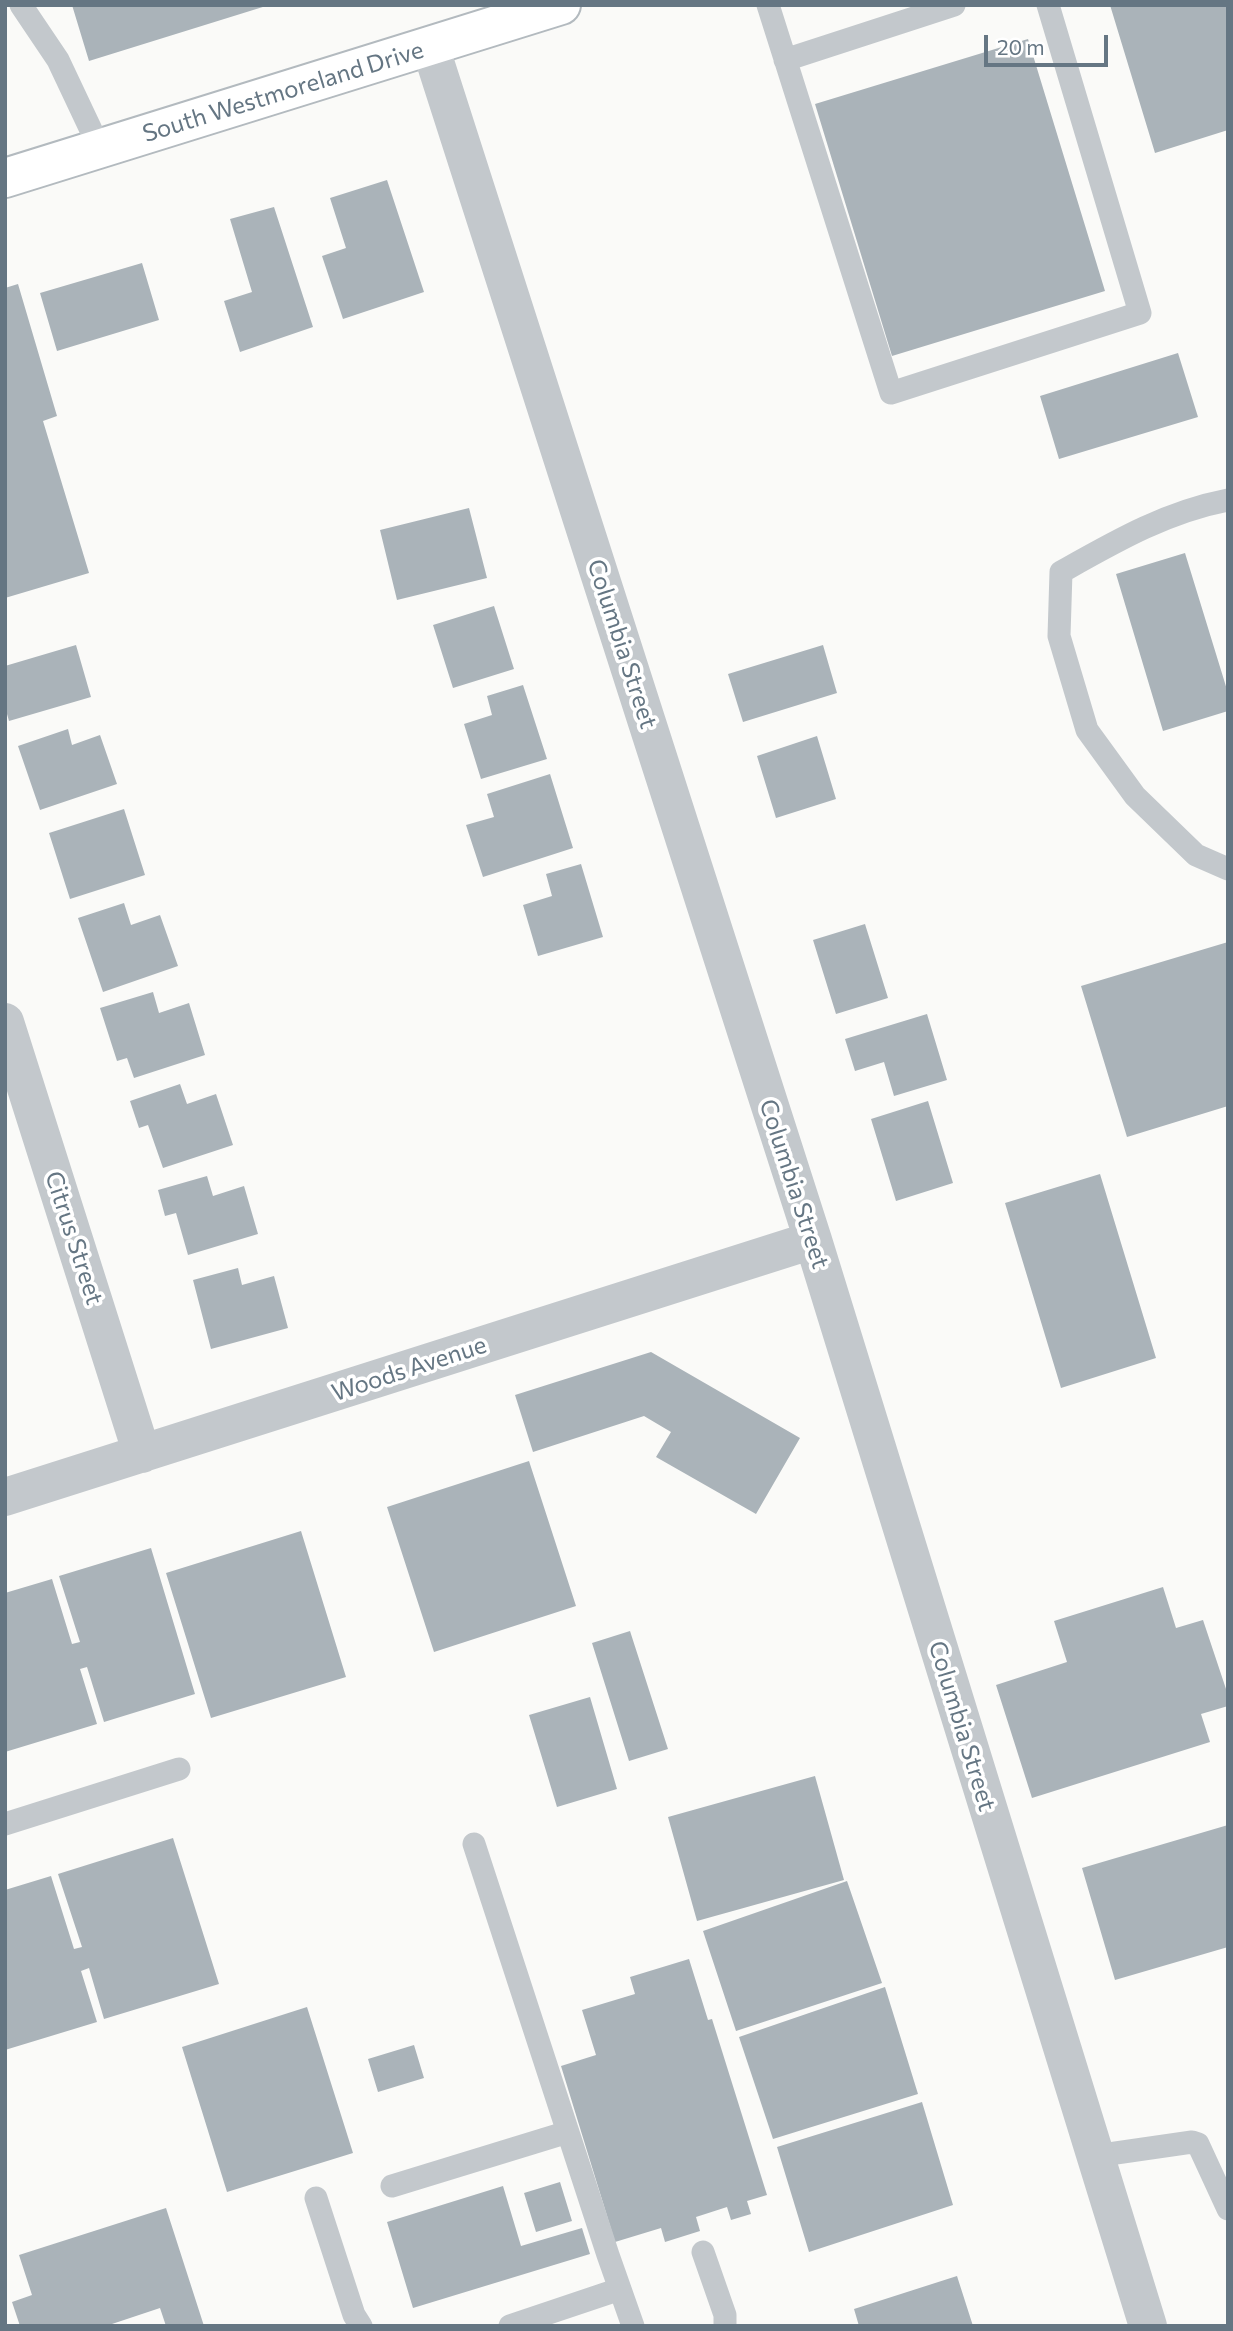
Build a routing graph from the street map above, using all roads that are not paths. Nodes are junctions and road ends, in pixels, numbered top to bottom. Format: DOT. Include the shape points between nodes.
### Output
graph roads {
  1 [pos="21,5"];
  2 [pos="561,5"];
  3 [pos="768,5"];
  4 [pos="954,5"];
  5 [pos="1048,5"];
  6 [pos="430,46"];
  7 [pos="785,60"];
  8 [pos="100,149"];
  9 [pos="5,178"];
  10 [pos="1228,500"];
  11 [pos="1228,869"];
  12 [pos="5,1022"];
  13 [pos="813,1240"];
  14 [pos="142,1454"];
  15 [pos="5,1497"];
  16 [pos="179,1769"];
  17 [pos="5,1824"];
  18 [pos="474,1844"];
  19 [pos="568,2132"];
  20 [pos="1095,2156"];
  21 [pos="392,2186"];
  22 [pos="316,2198"];
  23 [pos="1228,2209"];
  24 [pos="703,2252"];
  25 [pos="620,2290"];
  26 [pos="361,2326"];
  27 [pos="510,2326"];
  28 [pos="633,2326"];
  29 [pos="725,2326"];
  30 [pos="1148,2326"];
  1 -- 8 [label="lane" via="58,60"];
  2 -- 6 [label="street, South Westmoreland Drive"];
  3 -- 7 [label="lane"];
  4 -- 7 [label="lane"];
  5 -- 7 [label="lane" via="1140,313 891,393"];
  6 -- 8 [label="street, South Westmoreland Drive"];
  6 -- 13 [label="street, Columbia Street"];
  8 -- 9 [label="street, South Westmoreland Drive"];
  10 -- 11 [label="lane" via="1194,506 1125,536 1061,572 1059,636 1087,730 1152,813 1196,855"];
  12 -- 14 [label="street, Citrus Street"];
  13 -- 14 [label="street, Woods Avenue"];
  13 -- 20 [label="street, Columbia Street"];
  14 -- 15 [label="street, Woods Avenue"];
  16 -- 17 [label="lane"];
  18 -- 19 [label="lane"];
  19 -- 21 [label="lane"];
  19 -- 25 [label="lane"];
  20 -- 23 [label="lane" via="1198,2144"];
  20 -- 30 [label="street, Columbia Street"];
  22 -- 26 [label="lane"];
  24 -- 29 [label="lane" via="726,2315"];
  25 -- 27 [label="lane"];
  25 -- 28 [label="lane"];
}
